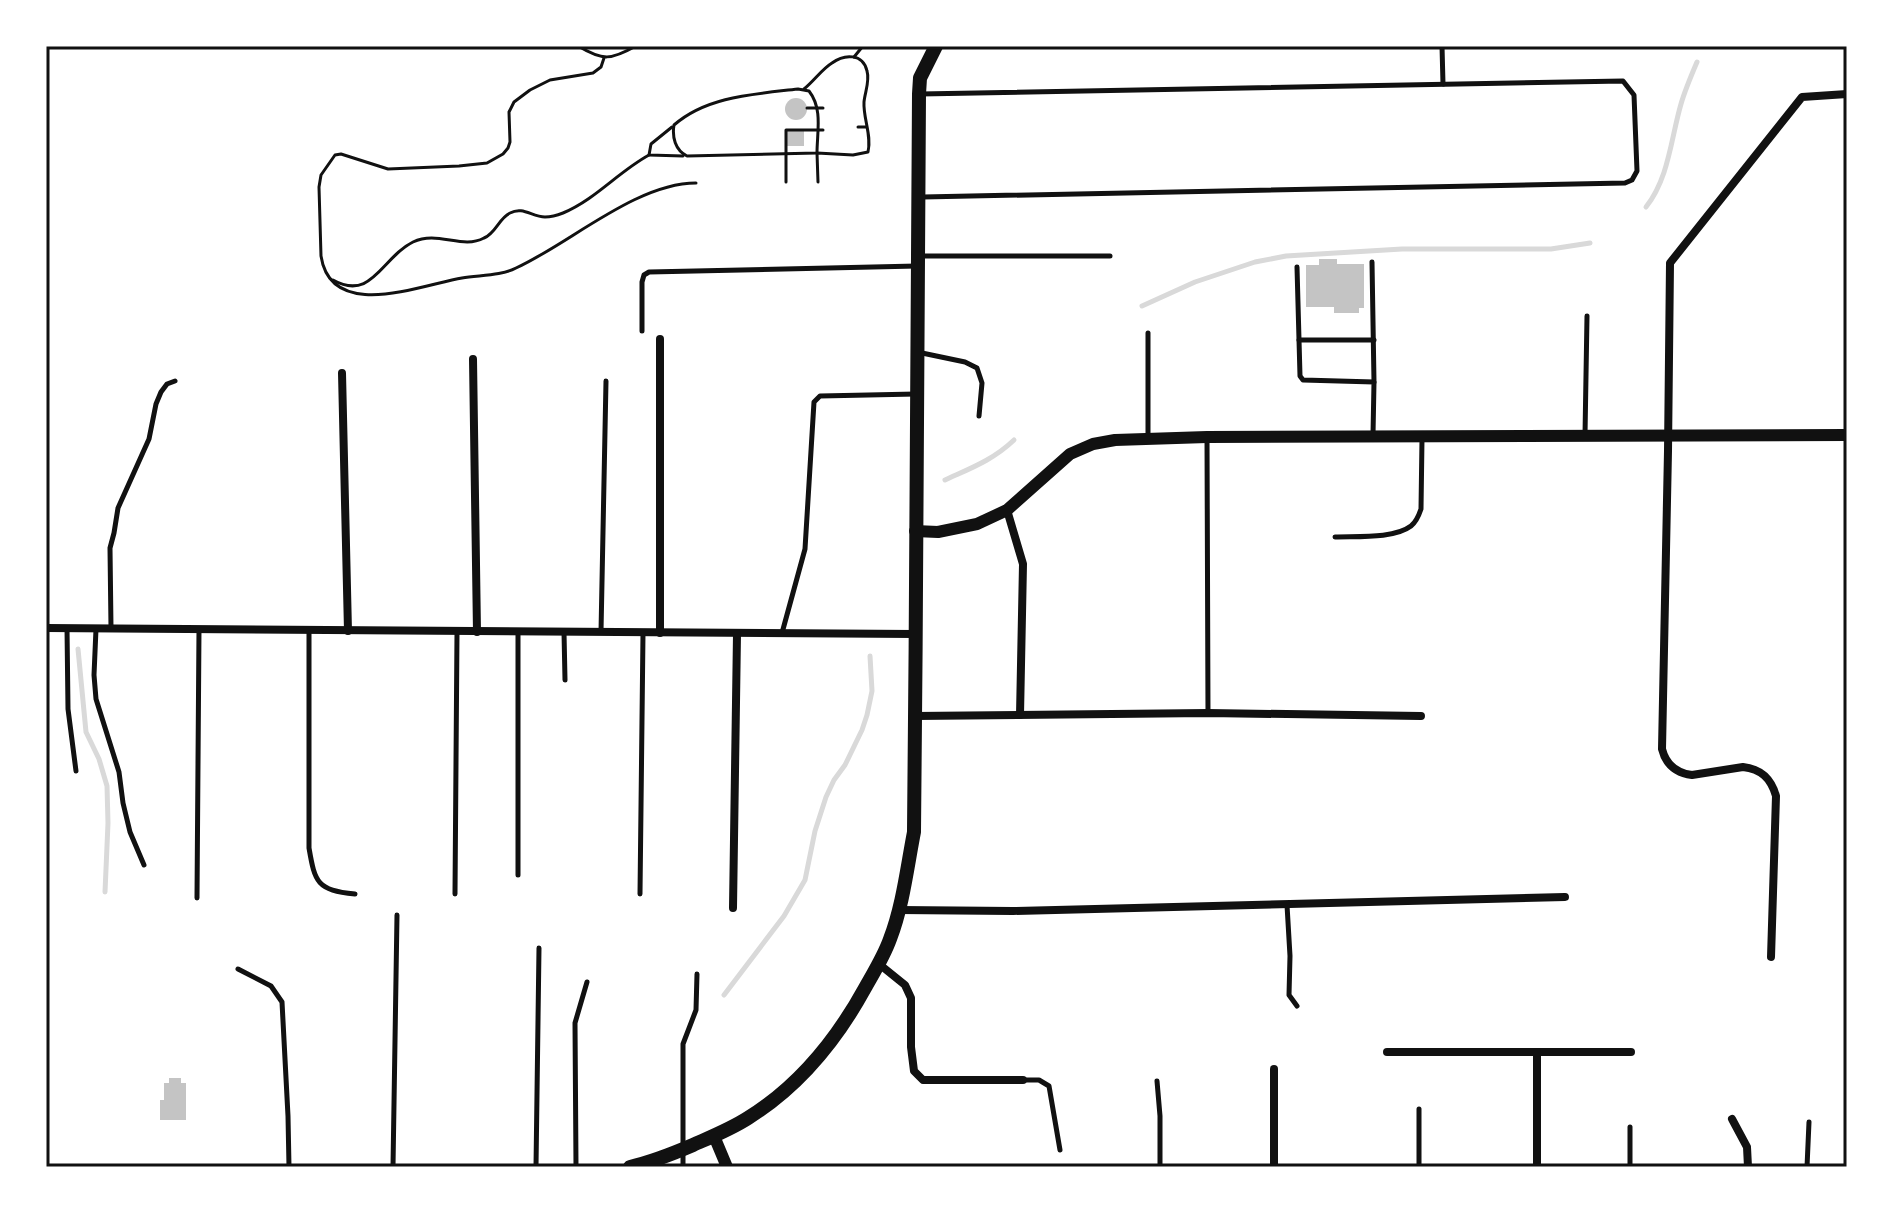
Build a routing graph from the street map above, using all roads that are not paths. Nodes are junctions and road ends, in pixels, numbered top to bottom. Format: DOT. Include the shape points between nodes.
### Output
graph roads {
  1 [pos="936,46"];
  2 [pos="1442,46"];
  3 [pos="1443,84"];
  4 [pos="919,94"];
  5 [pos="1847,94"];
  6 [pos="919,197"];
  7 [pos="1110,256"];
  8 [pos="919,261"];
  9 [pos="1372,262"];
  10 [pos="1297,267"];
  11 [pos="1587,316"];
  12 [pos="642,331"];
  13 [pos="1148,333"];
  14 [pos="660,339"];
  15 [pos="1299,340"];
  16 [pos="1374,340"];
  17 [pos="917,352"];
  18 [pos="473,359"];
  19 [pos="342,373"];
  20 [pos="175,381"];
  21 [pos="606,381"];
  22 [pos="1374,382"];
  23 [pos="917,394"];
  24 [pos="979,416"];
  25 [pos="1847,435"];
  26 [pos="1422,436"];
  27 [pos="1585,436"];
  28 [pos="1668,436"];
  29 [pos="1207,437"];
  30 [pos="1373,437"];
  31 [pos="1148,439"];
  32 [pos="1007,510"];
  33 [pos="915,531"];
  34 [pos="1335,537"];
  35 [pos="46,628"];
  36 [pos="67,628"];
  37 [pos="96,629"];
  38 [pos="111,629"];
  39 [pos="199,629"];
  40 [pos="309,631"];
  41 [pos="348,631"];
  42 [pos="457,632"];
  43 [pos="477,632"];
  44 [pos="518,632"];
  45 [pos="564,632"];
  46 [pos="601,632"];
  47 [pos="643,633"];
  48 [pos="660,633"];
  49 [pos="737,634"];
  50 [pos="782,634"];
  51 [pos="915,634"];
  52 [pos="565,680"];
  53 [pos="1208,713"];
  54 [pos="1020,715"];
  55 [pos="915,716"];
  56 [pos="1421,716"];
  57 [pos="76,771"];
  58 [pos="144,865"];
  59 [pos="518,875"];
  60 [pos="355,894"];
  61 [pos="455,894"];
  62 [pos="640,894"];
  63 [pos="1565,897"];
  64 [pos="197,898"];
  65 [pos="1287,905"];
  66 [pos="733,908"];
  67 [pos="899,910"];
  68 [pos="397,915"];
  69 [pos="539,948"];
  70 [pos="1771,957"];
  71 [pos="879,964"];
  72 [pos="238,969"];
  73 [pos="697,974"];
  74 [pos="587,982"];
  75 [pos="1297,1006"];
  76 [pos="1387,1052"];
  77 [pos="1537,1052"];
  78 [pos="1631,1052"];
  79 [pos="1274,1069"];
  80 [pos="1023,1080"];
  81 [pos="1157,1081"];
  82 [pos="1419,1109"];
  83 [pos="1732,1119"];
  84 [pos="1809,1122"];
  85 [pos="1630,1127"];
  86 [pos="714,1136"];
  87 [pos="682,1149"];
  88 [pos="1060,1150"];
  89 [pos="289,1167"];
  90 [pos="393,1167"];
  91 [pos="536,1167"];
  92 [pos="576,1167"];
  93 [pos="630,1167"];
  94 [pos="683,1167"];
  95 [pos="727,1167"];
  96 [pos="835,1167"];
  97 [pos="841,1167"];
  98 [pos="1160,1167"];
  99 [pos="1274,1167"];
  100 [pos="1419,1167"];
  101 [pos="1537,1167"];
  102 [pos="1630,1167"];
  103 [pos="1748,1167"];
  104 [pos="1807,1167"];
  1 -- 4 [label="main road" via="920,78"];
  2 -- 3 [label="lane"];
  3 -- 4 [label="lane"];
  3 -- 6 [label="lane" via="1623,81 1634,95 1637,171 1625,183"];
  4 -- 6 [label="main road"];
  5 -- 28 [label="street" via="1802,97 1670,263"];
  6 -- 8 [label="main road"];
  7 -- 8 [label="lane"];
  8 -- 12 [label="lane" via="649,272 642,282"];
  8 -- 17 [label="main road"];
  9 -- 16 [label="lane"];
  10 -- 15 [label="lane"];
  11 -- 27 [label="lane"];
  13 -- 31 [label="lane"];
  14 -- 48 [label="street"];
  15 -- 16 [label="lane"];
  15 -- 22 [label="lane" via="1303,380"];
  16 -- 22 [label="lane"];
  17 -- 23 [label="main road"];
  17 -- 24 [label="lane" via="977,368 982,383"];
  18 -- 43 [label="street"];
  19 -- 41 [label="street"];
  20 -- 38 [label="lane" via="161,392 149,439 118,508 110,548"];
  21 -- 46 [label="lane"];
  22 -- 30 [label="lane"];
  23 -- 33 [label="main road"];
  23 -- 50 [label="lane" via="820,396 814,402 805,549"];
  25 -- 28 [label="street"];
  26 -- 27 [label="street"];
  26 -- 30 [label="street"];
  26 -- 34 [label="lane" via="1421,509 1411,526 1382,535"];
  27 -- 28 [label="street"];
  28 -- 70 [label="street" via="1662,749 1672,768 1685,774 1750,768 1764,774 1773,788"];
  29 -- 30 [label="street"];
  29 -- 31 [label="street"];
  29 -- 53 [label="lane"];
  31 -- 32 [label="street" via="1093,444 1072,453"];
  32 -- 33 [label="street" via="977,524"];
  32 -- 54 [label="street" via="1023,564"];
  33 -- 51 [label="main road"];
  35 -- 36 [label="street"];
  36 -- 37 [label="street"];
  36 -- 57 [label="lane" via="68,709"];
  37 -- 38 [label="street"];
  37 -- 58 [label="lane" via="96,699 119,772 130,832"];
  38 -- 39 [label="street"];
  39 -- 40 [label="street"];
  39 -- 64 [label="lane"];
  40 -- 41 [label="street"];
  40 -- 60 [label="lane" via="313,872 320,885"];
  41 -- 42 [label="street"];
  42 -- 43 [label="street"];
  42 -- 61 [label="lane"];
  43 -- 44 [label="street"];
  44 -- 45 [label="street"];
  44 -- 59 [label="lane"];
  45 -- 46 [label="street"];
  45 -- 52 [label="lane"];
  46 -- 47 [label="street"];
  47 -- 48 [label="street"];
  47 -- 62 [label="lane"];
  48 -- 49 [label="street"];
  49 -- 50 [label="street"];
  49 -- 66 [label="street"];
  50 -- 51 [label="street"];
  51 -- 55 [label="main road"];
  53 -- 54 [label="street"];
  53 -- 56 [label="street"];
  54 -- 55 [label="street"];
  55 -- 67 [label="main road" via="914,832"];
  63 -- 65 [label="street"];
  65 -- 67 [label="street"];
  65 -- 75 [label="lane" via="1289,995"];
  67 -- 71 [label="main road"];
  68 -- 90 [label="lane"];
  69 -- 91 [label="lane"];
  71 -- 80 [label="street" via="905,985 911,998 914,1071 923,1080"];
  71 -- 86 [label="main road" via="848,1020 791,1085 747,1119"];
  72 -- 89 [label="lane" via="271,986 282,1002"];
  73 -- 87 [label="lane" via="696,1010 683,1044"];
  74 -- 92 [label="lane" via="575,1023"];
  76 -- 77 [label="street"];
  77 -- 78 [label="street"];
  77 -- 101 [label="street"];
  79 -- 99 [label="street"];
  80 -- 88 [label="lane" via="1049,1086"];
  81 -- 98 [label="lane"];
  82 -- 100 [label="lane"];
  83 -- 103 [label="street" via="1747,1147"];
  84 -- 104 [label="lane"];
  85 -- 102 [label="lane"];
  86 -- 87 [label="main road"];
  86 -- 95 [label="street"];
  87 -- 93 [label="main road"];
  87 -- 94 [label="lane"];
  96 -- 97 [label="lane"];
}
